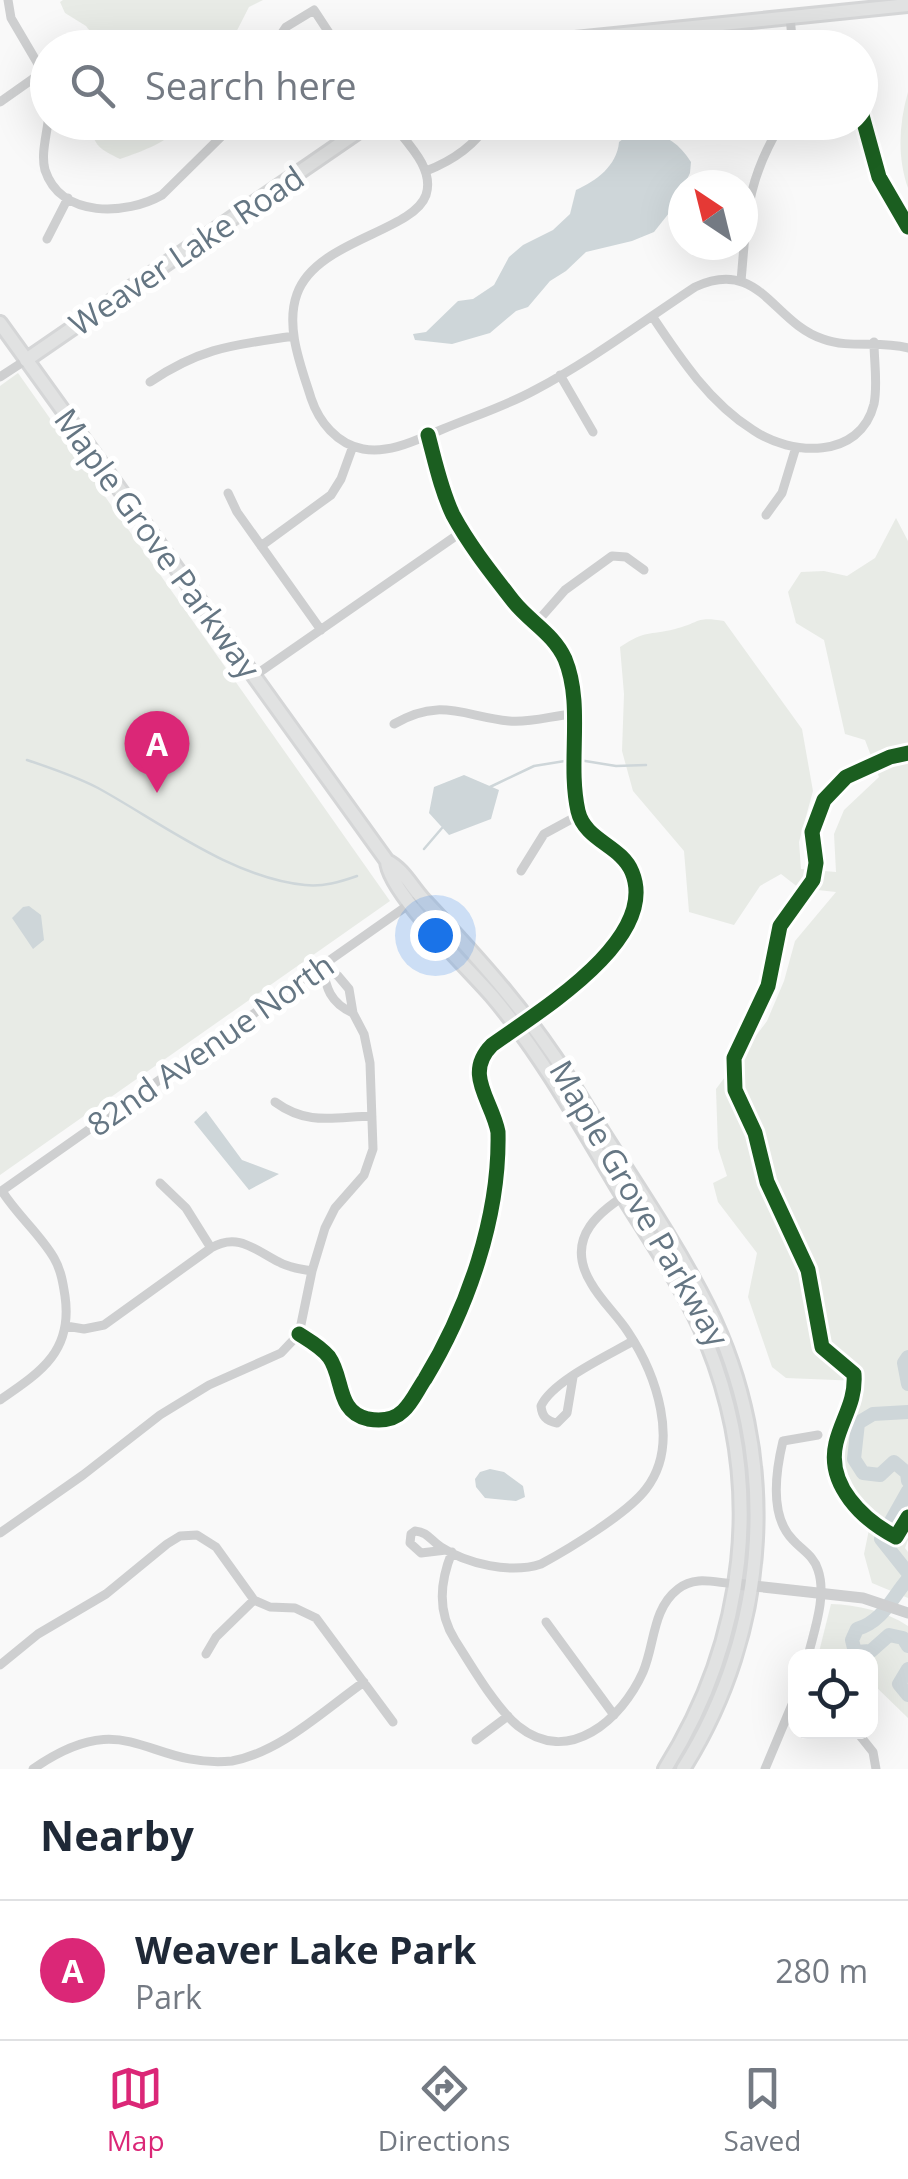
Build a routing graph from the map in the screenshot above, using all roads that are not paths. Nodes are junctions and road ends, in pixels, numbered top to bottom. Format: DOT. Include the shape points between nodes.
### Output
graph roads {
  1 [pos="8,0"];
  2 [pos="908,6"];
  3 [pos="790,17"];
  4 [pos="284,30"];
  5 [pos="327,30"];
  6 [pos="664,30"];
  7 [pos="792,30"];
  8 [pos="30,50"];
  9 [pos="30,85"];
  10 [pos="0,102"];
  11 [pos="47,140"];
  12 [pos="218,140"];
  13 [pos="346,140"];
  14 [pos="404,140"];
  15 [pos="476,140"];
  16 [pos="772,140"];
  17 [pos="426,170"];
  18 [pos="68,198"];
  19 [pos="47,239"];
  20 [pos="741,281"];
  21 [pos="652,316"];
  22 [pos="0,323"];
  23 [pos="294,336"];
  24 [pos="874,342"];
  25 [pos="908,348"];
  26 [pos="26,360"];
  27 [pos="560,376"];
  28 [pos="0,377"];
  29 [pos="150,382"];
  30 [pos="593,432"];
  31 [pos="428,435"];
  32 [pos="352,446"];
  33 [pos="796,447"];
  34 [pos="228,494"];
  35 [pos="766,514"];
  36 [pos="463,531"];
  37 [pos="261,546"];
  38 [pos="644,570"];
  39 [pos="536,623"];
  40 [pos="322,630"];
  41 [pos="254,676"];
  42 [pos="572,714"];
  43 [pos="394,724"];
  44 [pos="579,815"];
  45 [pos="521,871"];
  46 [pos="415,900"];
  47 [pos="322,965"];
  48 [pos="353,1014"];
  49 [pos="530,1018"];
  50 [pos="518,1027"];
  51 [pos="276,1102"];
  52 [pos="372,1116"];
  53 [pos="160,1183"];
  54 [pos="636,1188"];
  55 [pos="1,1191"];
  56 [pos="623,1196"];
  57 [pos="210,1248"];
  58 [pos="312,1271"];
  59 [pos="66,1326"];
  60 [pos="299,1334"];
  61 [pos="633,1340"];
  62 [pos="573,1376"];
  63 [pos="0,1400"];
  64 [pos="818,1434"];
  65 [pos="0,1534"];
  66 [pos="736,1584"];
  67 [pos="752,1586"];
  68 [pos="820,1592"];
  69 [pos="254,1600"];
  70 [pos="906,1612"];
  71 [pos="546,1622"];
  72 [pos="809,1649"];
  73 [pos="206,1654"];
  74 [pos="0,1665"];
  75 [pos="364,1682"];
  76 [pos="614,1715"];
  77 [pos="788,1715"];
  78 [pos="508,1716"];
  79 [pos="393,1722"];
  80 [pos="863,1739"];
  81 [pos="476,1740"];
  82 [pos="33,1769"];
  83 [pos="664,1769"];
  84 [pos="683,1769"];
  85 [pos="765,1769"];
  86 [pos="876,1769"];
  1 -- 8 [label="street"];
  2 -- 3 [label="main road"];
  3 -- 6 [label="main road"];
  3 -- 7 [label="street"];
  4 -- 5 [label="street" via="314,10"];
  9 -- 10 [label="street"];
  11 -- 18 [label="street" via="45,169"];
  12 -- 18 [label="street" via="148,203 103,210"];
  13 -- 26 [label="main road, Weaver Lake Road"];
  14 -- 17 [label="street"];
  15 -- 17 [label="street"];
  16 -- 20 [label="street" via="750,188"];
  17 -- 23 [label="street" via="428,190 420,206 309,272 293,310"];
  18 -- 19 [label="street"];
  20 -- 21 [label="street" via="705,283"];
  20 -- 24 [label="street" via="820,338"];
  21 -- 27 [label="street"];
  21 -- 33 [label="street" via="722,404 754,431"];
  22 -- 26 [label="main road, Maple Grove Parkway"];
  23 -- 29 [label="street" via="208,350"];
  23 -- 32 [label="street" via="317,412"];
  24 -- 25 [label="street"];
  24 -- 33 [label="street" via="874,400 864,425 829,448"];
  26 -- 28 [label="street, Weaver Lake Road"];
  26 -- 41 [label="main road, Maple Grove Parkway"];
  27 -- 30 [label="street"];
  27 -- 31 [label="street"];
  31 -- 32 [label="street" via="391,448"];
  31 -- 36 [label="street"];
  32 -- 37 [label="street" via="331,495"];
  33 -- 35 [label="street" via="782,493"];
  34 -- 37 [label="street"];
  36 -- 39 [label="street"];
  36 -- 40 [label="street"];
  37 -- 40 [label="street"];
  38 -- 39 [label="street" via="612,556 565,590"];
  39 -- 42 [label="street" via="564,659"];
  40 -- 41 [label="street"];
  41 -- 46 [label="main road, Maple Grove Parkway" via="387,861 388,872"];
  42 -- 43 [label="street" via="511,721 438,708"];
  42 -- 44 [label="street"];
  44 -- 45 [label="street" via="544,834"];
  44 -- 49 [label="street" via="630,868 634,902 619,938 594,970"];
  46 -- 47 [label="street, 82nd Avenue North"];
  46 -- 49 [label="main road, Maple Grove Parkway" via="476,954"];
  46 -- 50 [label="main road, Maple Grove Parkway"];
  47 -- 48 [label="street" via="328,992"];
  47 -- 48 [label="street" via="349,989"];
  47 -- 55 [label="street, 82nd Avenue North"];
  48 -- 52 [label="street" via="368,1049"];
  49 -- 50 [label="street"];
  49 -- 54 [label="main road, Maple Grove Parkway"];
  50 -- 56 [label="main road, Maple Grove Parkway"];
  50 -- 60 [label="street" via="487,1050 478,1068 498,1132 494,1186 477,1262 449,1335 410,1402 394,1417 361,1417 344,1400 329,1357"];
  51 -- 52 [label="street" via="306,1119"];
  52 -- 58 [label="street" via="370,1162 329,1219"];
  53 -- 57 [label="street" via="186,1208"];
  54 -- 56 [label="street"];
  54 -- 67 [label="main road, Maple Grove Parkway" via="707,1305 743,1399 758,1498"];
  55 -- 59 [label="street" via="57,1264"];
  56 -- 61 [label="street" via="594,1218 582,1254 588,1279"];
  56 -- 66 [label="main road, Maple Grove Parkway" via="693,1312 728,1403 742,1499"];
  57 -- 58 [label="street" via="246,1242 285,1265"];
  57 -- 59 [label="street" via="104,1325"];
  58 -- 60 [label="street"];
  59 -- 63 [label="street" via="44,1368"];
  60 -- 65 [label="street" via="281,1354 160,1415"];
  61 -- 62 [label="street"];
  61 -- 78 [label="street" via="664,1432 656,1474 639,1497 541,1564 507,1568 449,1551 441,1596 447,1626"];
  62 -- 62 [label="street" via="543,1399 542,1413 551,1422 567,1413"];
  64 -- 68 [label="street" via="783,1441 777,1470 783,1526 818,1566"];
  66 -- 67 [label="street"];
  66 -- 76 [label="street" via="696,1580 670,1596 643,1671"];
  66 -- 83 [label="main road, Maple Grove Parkway" via="712,1680"];
  67 -- 68 [label="street"];
  67 -- 84 [label="main road, Maple Grove Parkway" via="726,1686"];
  68 -- 70 [label="street"];
  68 -- 72 [label="street"];
  69 -- 73 [label="street"];
  69 -- 74 [label="street" via="216,1548 202,1537 180,1536"];
  69 -- 75 [label="street" via="316,1618"];
  71 -- 76 [label="street"];
  75 -- 79 [label="street"];
  75 -- 82 [label="street" via="274,1745 243,1758 199,1763 101,1740 67,1748"];
  76 -- 78 [label="street" via="592,1734 564,1741 537,1737"];
  77 -- 85 [label="street"];
  78 -- 81 [label="street"];
  80 -- 86 [label="street"];
}
